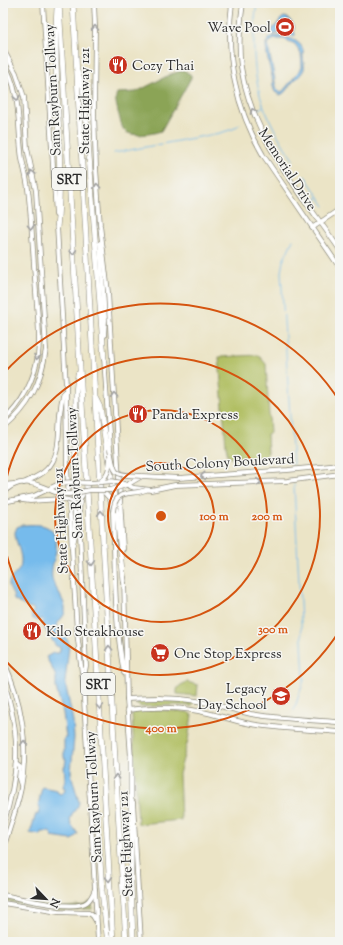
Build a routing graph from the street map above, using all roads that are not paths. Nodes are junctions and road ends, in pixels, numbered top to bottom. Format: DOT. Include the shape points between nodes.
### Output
graph roads {
  1 [pos="43,3"];
  2 [pos="58,3"];
  3 [pos="73,3"];
  4 [pos="94,3"];
  5 [pos="232,3"];
  6 [pos="243,3"];
  7 [pos="3,49"];
  8 [pos="231,59"];
  9 [pos="240,59"];
  10 [pos="3,62"];
  11 [pos="76,66"];
  12 [pos="287,174"];
  13 [pos="290,178"];
  14 [pos="281,181"];
  15 [pos="340,209"];
  16 [pos="321,222"];
  17 [pos="100,224"];
  18 [pos="57,228"];
  19 [pos="312,228"];
  20 [pos="340,250"];
  21 [pos="340,268"];
  22 [pos="80,355"];
  23 [pos="104,359"];
  24 [pos="66,386"];
  25 [pos="95,397"];
  26 [pos="3,421"];
  27 [pos="3,429"];
  28 [pos="110,449"];
  29 [pos="340,465"];
  30 [pos="226,474"];
  31 [pos="340,474"];
  32 [pos="220,475"];
  33 [pos="141,476"];
  34 [pos="101,481"];
  35 [pos="24,483"];
  36 [pos="15,484"];
  37 [pos="127,484"];
  38 [pos="224,484"];
  39 [pos="3,485"];
  40 [pos="48,489"];
  41 [pos="102,490"];
  42 [pos="148,490"];
  43 [pos="84,491"];
  44 [pos="3,492"];
  45 [pos="61,496"];
  46 [pos="18,499"];
  47 [pos="3,502"];
  48 [pos="79,511"];
  49 [pos="113,512"];
  50 [pos="72,546"];
  51 [pos="124,581"];
  52 [pos="3,660"];
  53 [pos="3,680"];
  54 [pos="83,682"];
  55 [pos="14,687"];
  56 [pos="126,687"];
  57 [pos="6,690"];
  58 [pos="127,699"];
  59 [pos="128,710"];
  60 [pos="340,722"];
  61 [pos="340,732"];
  62 [pos="131,756"];
  63 [pos="16,764"];
  64 [pos="22,787"];
  65 [pos="90,793"];
  66 [pos="3,825"];
  67 [pos="3,849"];
  68 [pos="95,889"];
  69 [pos="3,895"];
  70 [pos="3,903"];
  71 [pos="97,922"];
  72 [pos="98,942"];
  73 [pos="109,942"];
  74 [pos="113,942"];
  75 [pos="126,942"];
  76 [pos="132,942"];
  77 [pos="141,942"];
  1 -- 18 [label="main road, State Highway 121"];
  2 -- 18 [label="highway" via="55,27 60,148"];
  2 -- 22 [label="highway, Sam Rayburn Tollway / SRT, one-way"];
  3 -- 11 [label="highway, Sam Rayburn Tollway / SRT"];
  17 -- 4 [label="main road, State Highway 121, one-way" via="94,112"];
  5 -- 8 [label="main road, Memorial Drive" via="229,25"];
  6 -- 9 [label="main road, Memorial Drive"];
  27 -- 7 [label="main road, one-way" via="22,411 35,391 46,349 36,191 27,148 26,110 21,84"];
  8 -- 9 [label="main road"];
  8 -- 14 [label="main road, Memorial Drive" via="243,114 253,139"];
  12 -- 9 [label="main road, Memorial Drive, one-way" via="271,150 254,116"];
  10 -- 26 [label="main road, one-way" via="11,77 17,98 21,149 28,187 39,344 34,373 28,387"];
  11 -- 23 [label="highway" via="83,87 86,115"];
  11 -- 25 [label="highway, Sam Rayburn Tollway / SRT"];
  12 -- 13 [label="main road, Memorial Drive"];
  12 -- 14 [label="main road"];
  13 -- 14 [label="main road"];
  13 -- 16 [label="main road, Memorial Drive"];
  14 -- 19 [label="main road, Memorial Drive"];
  15 -- 16 [label="main road"];
  16 -- 19 [label="main road"];
  16 -- 20 [label="main road, Memorial Drive"];
  17 -- 23 [label="main road" via="105,320"];
  51 -- 17 [label="main road, State Highway 121, one-way" via="108,292"];
  18 -- 24 [label="main road, State Highway 121"];
  19 -- 21 [label="main road, Memorial Drive"];
  22 -- 50 [label="highway" via="76,393 75,534"];
  22 -- 74 [label="highway, Sam Rayburn Tollway / SRT, one-way"];
  23 -- 28 [label="main road"];
  24 -- 35 [label="main road" via="56,455 48,469"];
  24 -- 50 [label="main road, State Highway 121" via="67,467"];
  25 -- 51 [label="highway" via="100,407"];
  75 -- 25 [label="highway, Sam Rayburn Tollway / SRT, one-way"];
  28 -- 33 [label="main road, bridge" via="113,469 116,472"];
  28 -- 34 [label="main road, bridge" via="109,469"];
  29 -- 30 [label="main road, South Colony Boulevard"];
  30 -- 32 [label="main road, South Colony Boulevard"];
  30 -- 38 [label="main road"];
  38 -- 31 [label="main road, South Colony Boulevard, one-way"];
  32 -- 33 [label="main road, South Colony Boulevard, one-way" via="168,478"];
  32 -- 38 [label="main road"];
  33 -- 37 [label="main road, South Colony Boulevard"];
  34 -- 37 [label="main road, South Colony Boulevard, bridge"];
  34 -- 40 [label="main road, South Colony Boulevard, bridge" via="61,483"];
  35 -- 36 [label="main road"];
  35 -- 40 [label="main road"];
  36 -- 39 [label="main road"];
  36 -- 44 [label="main road"];
  37 -- 41 [label="main road, South Colony Boulevard, bridge" via="111,490"];
  37 -- 42 [label="main road, South Colony Boulevard"];
  38 -- 42 [label="main road, South Colony Boulevard" via="175,485"];
  40 -- 45 [label="main road"];
  40 -- 46 [label="main road" via="34,496"];
  41 -- 43 [label="main road, South Colony Boulevard, bridge"];
  41 -- 49 [label="main road, bridge" via="110,499"];
  42 -- 49 [label="main road, bridge" via="118,497"];
  43 -- 45 [label="main road, South Colony Boulevard, bridge"];
  43 -- 48 [label="main road"];
  45 -- 46 [label="main road, South Colony Boulevard" via="30,501"];
  45 -- 48 [label="main road, bridge" via="76,504"];
  46 -- 47 [label="main road"];
  48 -- 54 [label="main road" via="86,666"];
  49 -- 56 [label="main road" via="117,624"];
  50 -- 54 [label="main road, State Highway 121"];
  51 -- 56 [label="main road, State Highway 121"];
  52 -- 55 [label="main road"];
  53 -- 57 [label="main road"];
  54 -- 65 [label="main road, State Highway 121"];
  55 -- 57 [label="main road"];
  64 -- 55 [label="main road, one-way" via="24,729"];
  56 -- 58 [label="main road, State Highway 121"];
  57 -- 63 [label="main road" via="13,711"];
  58 -- 59 [label="main road, State Highway 121"];
  58 -- 60 [label="main road" via="184,699 264,716"];
  59 -- 61 [label="main road" via="179,709 250,724"];
  59 -- 62 [label="main road, State Highway 121"];
  62 -- 76 [label="highway"];
  62 -- 77 [label="main road, State Highway 121"];
  63 -- 64 [label="main road" via="20,768 19,779"];
  63 -- 66 [label="main road" via="14,786"];
  64 -- 67 [label="main road"];
  65 -- 68 [label="main road, State Highway 121"];
  65 -- 73 [label="highway" via="97,815 102,891"];
  68 -- 69 [label="main road" via="87,902 69,906"];
  68 -- 71 [label="main road, State Highway 121"];
  70 -- 71 [label="main road" via="58,912 88,913"];
  71 -- 72 [label="main road, State Highway 121"];
}
